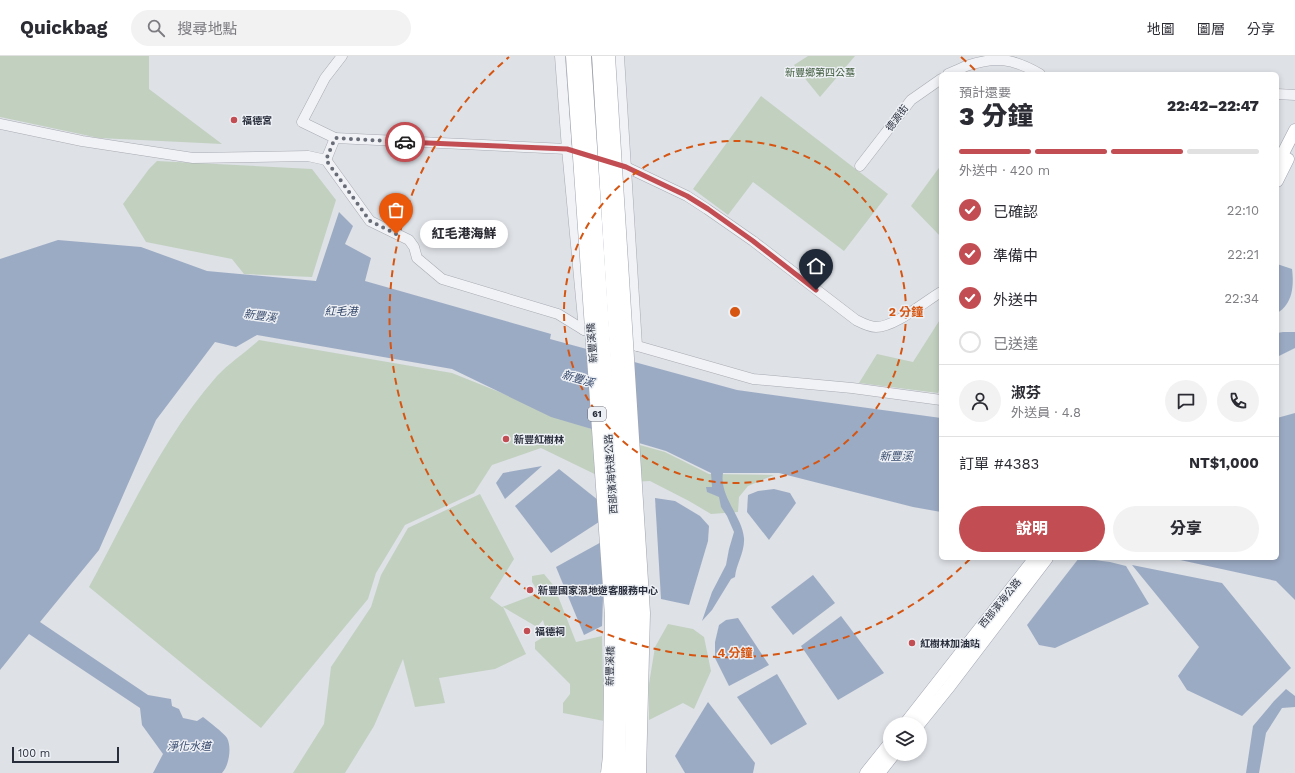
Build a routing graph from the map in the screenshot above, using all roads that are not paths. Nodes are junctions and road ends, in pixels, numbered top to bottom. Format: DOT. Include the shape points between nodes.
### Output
graph roads {
  1 [pos="342,56"];
  2 [pos="560,56"];
  3 [pos="572,56"];
  4 [pos="584,56"];
  5 [pos="599,56"];
  6 [pos="609,56"];
  7 [pos="619,56"];
  8 [pos="953,72"];
  9 [pos="1036,72"];
  10 [pos="939,80"];
  11 [pos="1279,94"];
  12 [pos="1295,95"];
  13 [pos="0,124"];
  14 [pos="1295,130"];
  15 [pos="335,138"];
  16 [pos="1295,145"];
  17 [pos="567,149"];
  18 [pos="326,160"];
  19 [pos="1279,162"];
  20 [pos="860,166"];
  21 [pos="626,167"];
  22 [pos="1279,177"];
  23 [pos="939,293"];
  24 [pos="635,301"];
  25 [pos="582,303"];
  26 [pos="584,330"];
  27 [pos="637,346"];
  28 [pos="939,400"];
  29 [pos="1033,560"];
  30 [pos="1045,560"];
  31 [pos="910,717"];
  32 [pos="924,717"];
  33 [pos="883,752"];
  34 [pos="888,761"];
  35 [pos="607,773"];
  36 [pos="618,773"];
  37 [pos="630,773"];
  38 [pos="640,773"];
  39 [pos="866,773"];
  40 [pos="879,773"];
  1 -- 15 [label="street" via="324,78 302,122"];
  2 -- 17 [label="street"];
  3 -- 35 [label="main road, 新豐溪橋 / 61, bridge" via="611,616"];
  4 -- 36 [label="highway, 西部濱海快速公路 / 61, bridge" via="621,614"];
  5 -- 37 [label="highway, 西部濱海快速公路 / 61, bridge" via="633,615"];
  6 -- 38 [label="main road, bridge" via="644,613"];
  7 -- 21 [label="street"];
  8 -- 9 [label="street" via="988,59 1012,60"];
  10 -- 20 [label="street, 德源街" via="911,100"];
  11 -- 12 [label="street"];
  13 -- 18 [label="street" via="82,141 193,158 308,156"];
  14 -- 19 [label="main road"];
  15 -- 17 [label="street"];
  15 -- 18 [label="street"];
  16 -- 22 [label="main road"];
  17 -- 21 [label="street"];
  17 -- 25 [label="street"];
  18 -- 26 [label="street" via="370,221 409,240 417,258 442,279 558,314"];
  21 -- 23 [label="street" via="708,209 867,326 888,325"];
  21 -- 24 [label="street"];
  24 -- 25 [label="street"];
  24 -- 27 [label="street"];
  25 -- 26 [label="street"];
  26 -- 27 [label="street"];
  27 -- 28 [label="street" via="753,379 852,388"];
  29 -- 31 [label="main road, 西部濱海公路"];
  30 -- 32 [label="main road, 西部濱海公路"];
  33 -- 39 [label="main road"];
  34 -- 40 [label="main road"];
}
